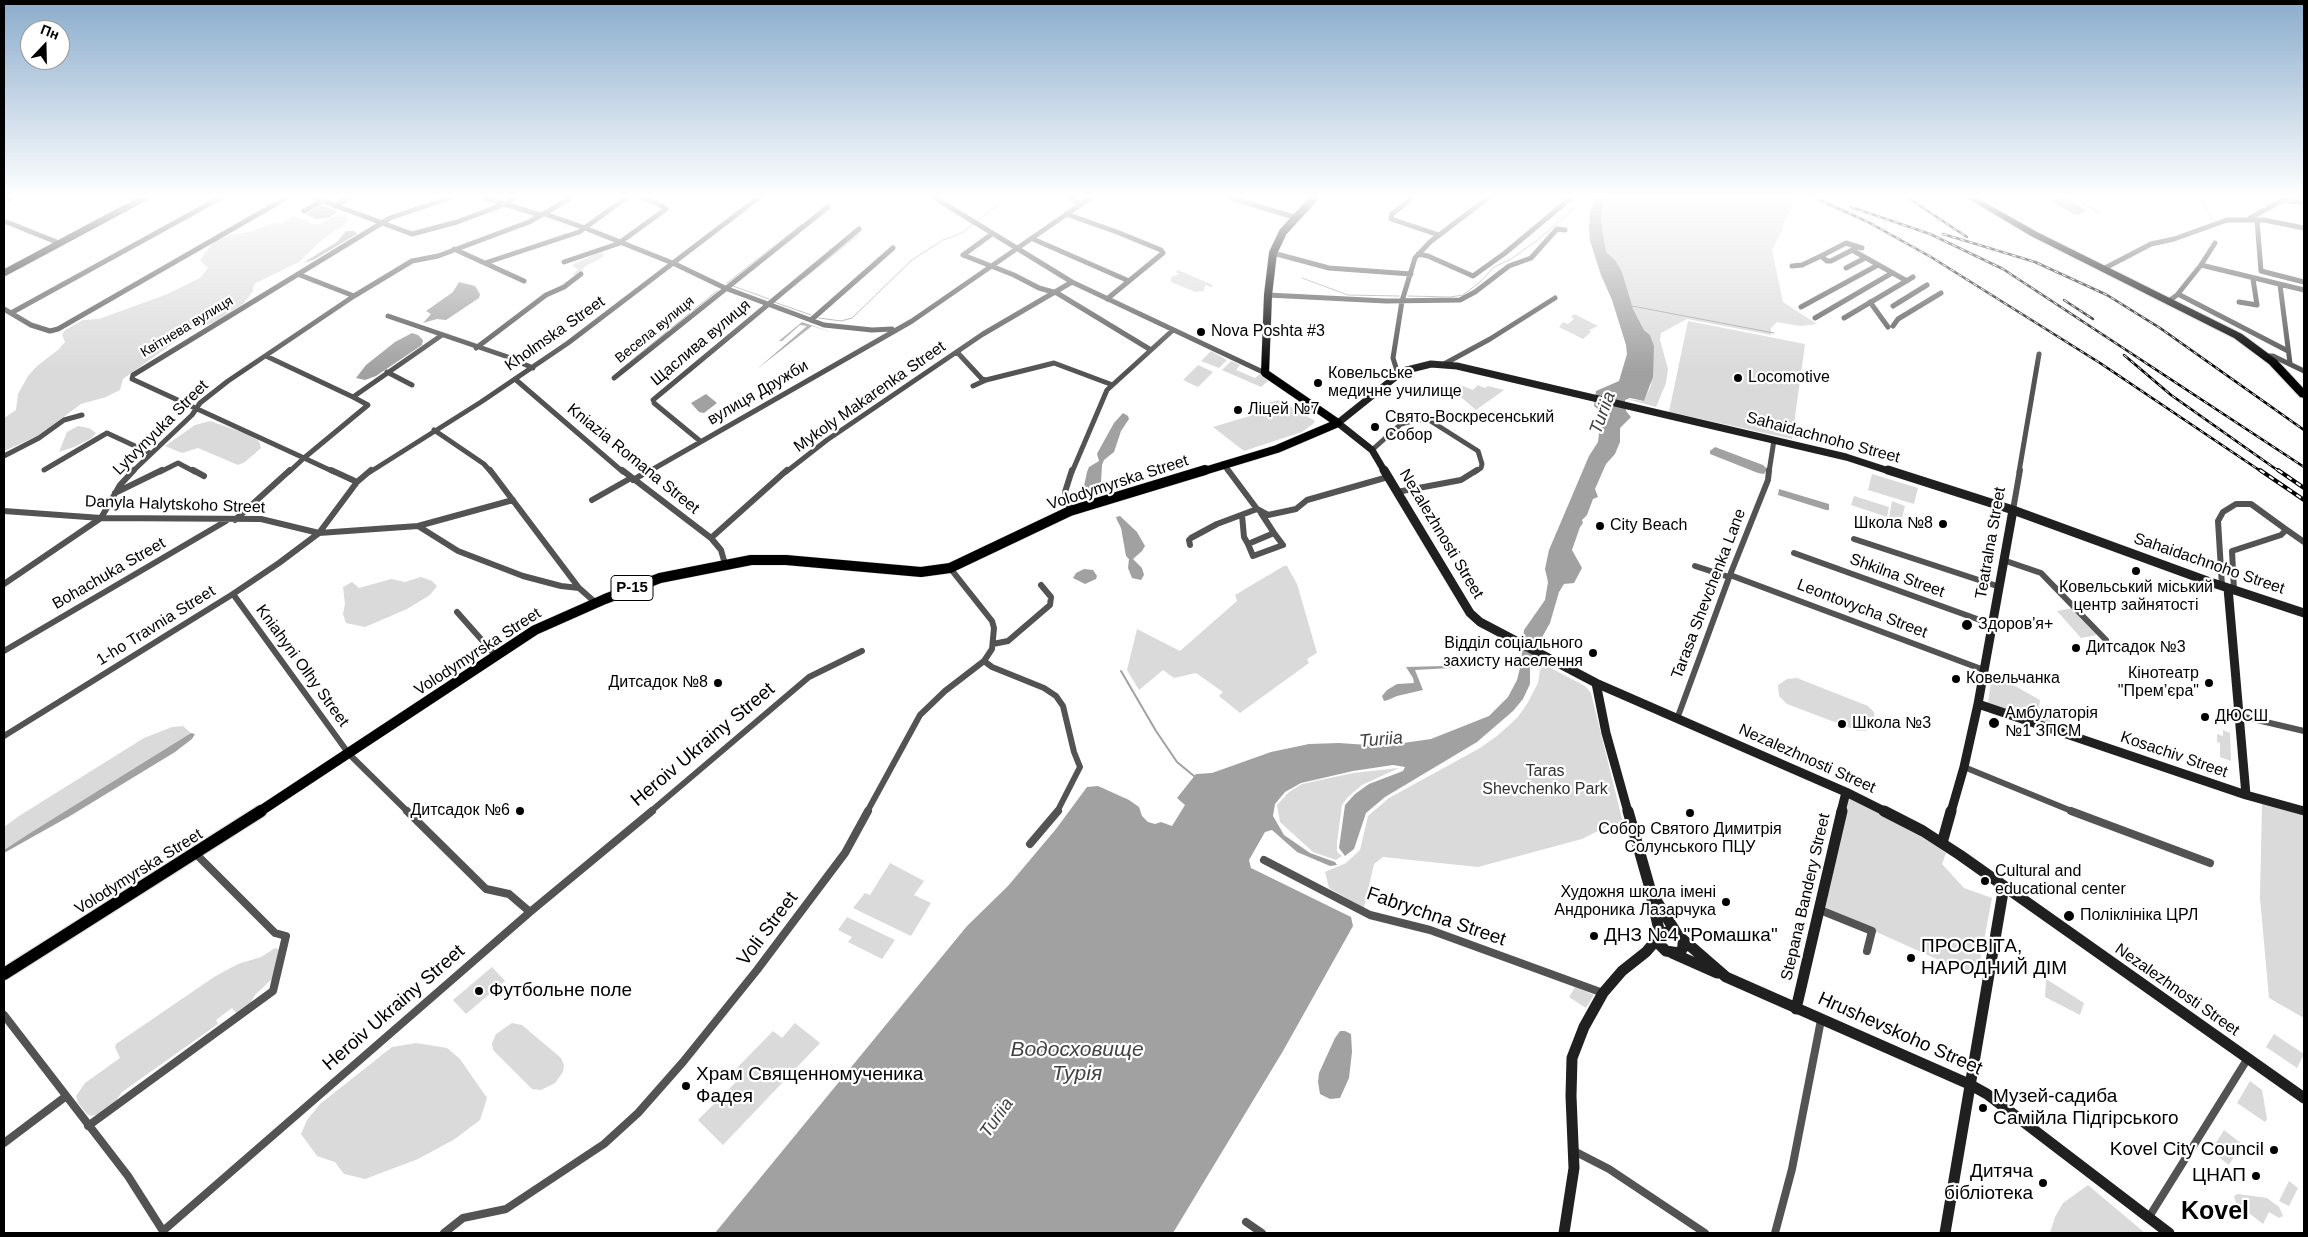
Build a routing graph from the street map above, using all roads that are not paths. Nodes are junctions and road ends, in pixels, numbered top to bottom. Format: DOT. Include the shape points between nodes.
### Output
graph roads {
  1 [pos="36,256"];
  2 [pos="115,256"];
  3 [pos="186,256"];
  4 [pos="331,256"];
  5 [pos="439,256"];
  6 [pos="469,256"];
  7 [pos="508,256"];
  8 [pos="586,256"];
  9 [pos="653,256"];
  10 [pos="684,256"];
  11 [pos="766,256"];
  12 [pos="826,256"];
  13 [pos="884,256"];
  14 [pos="965,256"];
  15 [pos="1009,256"];
  16 [pos="1029,256"];
  17 [pos="1071,256"];
  18 [pos="1160,256"];
  19 [pos="1273,256"];
  20 [pos="1284,256"];
  21 [pos="1417,256"];
  22 [pos="1427,256"];
  23 [pos="1501,256"];
  24 [pos="1533,256"];
  25 [pos="1821,256"];
  26 [pos="1841,256"];
  27 [pos="1861,256"];
  28 [pos="2077,256"];
  29 [pos="2128,256"];
  30 [pos="2207,256"];
  31 [pos="2260,256"];
  32 [pos="1865,258"];
  33 [pos="564,262"];
  34 [pos="485,264"];
  35 [pos="674,264"];
  36 [pos="1878,265"];
  37 [pos="2201,265"];
  38 [pos="1792,266"];
  39 [pos="993,267"];
  40 [pos="1846,268"];
  41 [pos="2103,269"];
  42 [pos="4,273"];
  43 [pos="1892,273"];
  44 [pos="582,274"];
  45 [pos="1411,274"];
  46 [pos="300,275"];
  47 [pos="1913,277"];
  48 [pos="2253,278"];
  49 [pos="524,280"];
  50 [pos="1129,281"];
  51 [pos="1906,281"];
  52 [pos="1072,282"];
  53 [pos="2304,282"];
  54 [pos="1926,285"];
  55 [pos="2280,285"];
  56 [pos="725,288"];
  57 [pos="2304,290"];
  58 [pos="1054,292"];
  59 [pos="1941,293"];
  60 [pos="2178,294"];
  61 [pos="1268,295"];
  62 [pos="354,296"];
  63 [pos="1555,298"];
  64 [pos="1107,299"];
  65 [pos="1402,301"];
  66 [pos="2169,301"];
  67 [pos="1870,302"];
  68 [pos="2239,302"];
  69 [pos="767,304"];
  70 [pos="1893,306"];
  71 [pos="1801,307"];
  72 [pos="4,309"];
  73 [pos="11,313"];
  74 [pos="388,316"];
  75 [pos="1814,318"];
  76 [pos="1844,318"];
  77 [pos="811,320"];
  78 [pos="896,329"];
  79 [pos="1173,330"];
  80 [pos="442,335"];
  81 [pos="476,348"];
  82 [pos="1151,350"];
  83 [pos="2288,351"];
  84 [pos="956,352"];
  85 [pos="2039,354"];
  86 [pos="266,356"];
  87 [pos="2266,356"];
  88 [pos="2290,363"];
  89 [pos="1444,364"];
  90 [pos="532,368"];
  91 [pos="2304,371"];
  92 [pos="387,372"];
  93 [pos="1265,373"];
  94 [pos="1398,374"];
  95 [pos="614,378"];
  96 [pos="515,380"];
  97 [pos="986,380"];
  98 [pos="1110,384"];
  99 [pos="412,385"];
  100 [pos="974,386"];
  101 [pos="2304,395"];
  102 [pos="353,397"];
  103 [pos="1589,397"];
  104 [pos="196,409"];
  105 [pos="82,415"];
  106 [pos="1338,423"];
  107 [pos="434,430"];
  108 [pos="1774,440"];
  109 [pos="700,441"];
  110 [pos="1372,450"];
  111 [pos="150,453"];
  112 [pos="4,456"];
  113 [pos="304,458"];
  114 [pos="1223,464"];
  115 [pos="44,470"];
  116 [pos="204,476"];
  117 [pos="1388,477"];
  118 [pos="632,479"];
  119 [pos="357,482"];
  120 [pos="1397,492"];
  121 [pos="115,493"];
  122 [pos="513,500"];
  123 [pos="592,500"];
  124 [pos="1070,510"];
  125 [pos="4,511"];
  126 [pos="1259,511"];
  127 [pos="1242,514"];
  128 [pos="2012,514"];
  129 [pos="101,518"];
  130 [pos="235,520"];
  131 [pos="227,521"];
  132 [pos="418,526"];
  133 [pos="2284,528"];
  134 [pos="319,533"];
  135 [pos="1274,533"];
  136 [pos="711,538"];
  137 [pos="1854,538"];
  138 [pos="2304,542"];
  139 [pos="1248,544"];
  140 [pos="1190,545"];
  141 [pos="1794,553"];
  142 [pos="2004,560"];
  143 [pos="725,564"];
  144 [pos="1696,566"];
  145 [pos="950,568"];
  146 [pos="1729,576"];
  147 [pos="4,584"];
  148 [pos="1041,584"];
  149 [pos="1997,586"];
  150 [pos="579,588"];
  151 [pos="2228,588"];
  152 [pos="233,594"];
  153 [pos="596,603"];
  154 [pos="457,612"];
  155 [pos="2304,613"];
  156 [pos="1992,624"];
  157 [pos="2106,640"];
  158 [pos="993,644"];
  159 [pos="4,651"];
  160 [pos="862,651"];
  161 [pos="496,656"];
  162 [pos="984,661"];
  163 [pos="1984,670"];
  164 [pos="1596,683"];
  165 [pos="1978,704"];
  166 [pos="2240,716"];
  167 [pos="1676,719"];
  168 [pos="2304,731"];
  169 [pos="4,736"];
  170 [pos="349,754"];
  171 [pos="1964,766"];
  172 [pos="1846,792"];
  173 [pos="2246,795"];
  174 [pos="2304,812"];
  175 [pos="1942,843"];
  176 [pos="1030,844"];
  177 [pos="196,854"];
  178 [pos="1264,860"];
  179 [pos="2210,863"];
  180 [pos="2004,886"];
  181 [pos="1651,892"];
  182 [pos="1820,910"];
  183 [pos="530,912"];
  184 [pos="1679,935"];
  185 [pos="1660,936"];
  186 [pos="1867,951"];
  187 [pos="1646,952"];
  188 [pos="1668,952"];
  189 [pos="4,974"];
  190 [pos="1726,977"];
  191 [pos="1603,993"];
  192 [pos="1796,1009"];
  193 [pos="4,1015"];
  194 [pos="1821,1020"];
  195 [pos="2248,1058"];
  196 [pos="1968,1084"];
  197 [pos="65,1097"];
  198 [pos="2304,1098"];
  199 [pos="88,1126"];
  200 [pos="4,1143"];
  201 [pos="1574,1151"];
  202 [pos="2149,1217"];
  203 [pos="1246,1222"];
  204 [pos="164,1232"];
  205 [pos="444,1233"];
  206 [pos="1262,1233"];
  207 [pos="1564,1233"];
  208 [pos="1705,1233"];
  209 [pos="1775,1233"];
  210 [pos="1945,1233"];
  211 [pos="2169,1233"];
  1 -- 42 [label="street"];
  2 -- 73 [label="street"];
  3 -- 73 [label="street" via="50,332"];
  4 -- 46 [label="street, Квітнева вулиця"];
  5 -- 62 [label="street, Lytvynyuka Street" via="412,261"];
  6 -- 34 [label="street"];
  7 -- 34 [label="street"];
  8 -- 33 [label="street"];
  9 -- 35 [label="street"];
  10 -- 35 [label="street, Kholmska Street"];
  11 -- 56 [label="street, Весела вулиця"];
  12 -- 69 [label="street, Щаслива вулиця"];
  13 -- 77 [label="street"];
  14 -- 39 [label="street"];
  15 -- 39 [label="street, вулиця Дружби"];
  16 -- 52 [label="street"];
  17 -- 50 [label="street"];
  18 -- 50 [label="street"];
  19 -- 61 [label="main road"];
  20 -- 45 [label="street" via="1336,269"];
  21 -- 45 [label="street"];
  22 -- 23 [label="street" via="1474,276"];
  24 -- 65 [label="street" via="1509,266 1465,298"];
  25 -- 26 [label="street" via="1831,261"];
  25 -- 38 [label="street" via="1802,266"];
  27 -- 32 [label="street"];
  28 -- 41 [label="highway"];
  29 -- 41 [label="street"];
  30 -- 37 [label="street"];
  31 -- 53 [label="street" via="2261,272"];
  32 -- 36 [label="street"];
  32 -- 40 [label="street"];
  34 -- 49 [label="street"];
  35 -- 56 [label="street"];
  35 -- 90 [label="street, Kholmska Street"];
  36 -- 43 [label="street"];
  36 -- 71 [label="street"];
  37 -- 48 [label="street"];
  37 -- 60 [label="street"];
  39 -- 58 [label="street"];
  39 -- 78 [label="street, вулиця Дружби"];
  41 -- 66 [label="highway"];
  43 -- 51 [label="street"];
  43 -- 75 [label="street"];
  44 -- 81 [label="street" via="546,295"];
  45 -- 65 [label="street"];
  46 -- 62 [label="street"];
  46 -- 104 [label="street, Квітнева вулиця" via="133,375 132,378"];
  47 -- 51 [label="street"];
  48 -- 55 [label="street"];
  48 -- 68 [label="street" via="2257,305"];
  50 -- 64 [label="street"];
  51 -- 67 [label="street"];
  52 -- 58 [label="street, Mykoly Makarenka Street"];
  52 -- 64 [label="street"];
  54 -- 70 [label="street"];
  55 -- 57 [label="street"];
  55 -- 83 [label="street"];
  56 -- 69 [label="street"];
  56 -- 95 [label="street, Весела вулиця"];
  58 -- 82 [label="street"];
  58 -- 84 [label="street, Mykoly Makarenka Street"];
  59 -- 67 [label="street" via="1890,327"];
  60 -- 66 [label="street"];
  60 -- 83 [label="street"];
  61 -- 65 [label="street"];
  61 -- 93 [label="main road"];
  62 -- 86 [label="street, Lytvynyuka Street"];
  63 -- 89 [label="street"];
  64 -- 79 [label="street"];
  65 -- 94 [label="street" via="1393,357"];
  66 -- 87 [label="highway" via="2238,336"];
  67 -- 76 [label="street"];
  69 -- 77 [label="street"];
  69 -- 109 [label="street, Щаслива вулиця" via="653,401"];
  72 -- 73 [label="street"];
  74 -- 80 [label="street"];
  77 -- 78 [label="street" via="842,327"];
  78 -- 109 [label="street, вулиця Дружби"];
  79 -- 82 [label="street"];
  79 -- 93 [label="street"];
  80 -- 81 [label="street"];
  80 -- 92 [label="street"];
  81 -- 90 [label="street"];
  82 -- 98 [label="street"];
  83 -- 88 [label="street"];
  84 -- 97 [label="street"];
  84 -- 136 [label="street, Mykoly Makarenka Street" via="809,452"];
  85 -- 128 [label="street, Teatralna Street"];
  86 -- 102 [label="street"];
  86 -- 104 [label="street, Lytvynyuka Street" via="212,392"];
  87 -- 88 [label="street"];
  87 -- 101 [label="highway"];
  88 -- 91 [label="street"];
  89 -- 94 [label="street, Sahaidachnoho Street" via="1419,365"];
  89 -- 103 [label="street, Sahaidachnoho Street"];
  90 -- 96 [label="street, Kholmska Street"];
  92 -- 99 [label="street"];
  92 -- 102 [label="street"];
  93 -- 106 [label="main road"];
  94 -- 106 [label="street, Sahaidachnoho Street"];
  96 -- 107 [label="street, Kholmska Street"];
  96 -- 118 [label="street, Kniazia Romana Street"];
  97 -- 98 [label="street" via="1054,363"];
  97 -- 100 [label="street"];
  98 -- 124 [label="street" via="1069,478 1065,492"];
  102 -- 113 [label="street" via="368,406"];
  103 -- 108 [label="street, Sahaidachnoho Street"];
  104 -- 111 [label="street, Lytvynyuka Street"];
  104 -- 113 [label="street"];
  105 -- 112 [label="street" via="64,420 39,438"];
  106 -- 110 [label="street, Nezalezhnosti Street"];
  106 -- 114 [label="main road, Volodymyrska Street / Р-15" via="1277,448"];
  107 -- 119 [label="street, Kholmska Street" via="379,464"];
  107 -- 122 [label="street" via="484,464"];
  108 -- 128 [label="street, Sahaidachnoho Street" via="1846,457"];
  108 -- 146 [label="street, Tarasa Shevchenka Lane" via="1768,480"];
  109 -- 118 [label="street, вулиця Дружби"];
  110 -- 117 [label="street, Nezalezhnosti Street"];
  110 -- 120 [label="street" via="1401,424 1429,420 1478,451 1481,468 1461,480"];
  111 -- 115 [label="street" via="107,433"];
  111 -- 121 [label="street, Lytvynyuka Street"];
  113 -- 119 [label="street"];
  113 -- 130 [label="street"];
  114 -- 124 [label="main road, Volodymyrska Street / Р-15"];
  114 -- 126 [label="street"];
  116 -- 121 [label="street" via="178,463"];
  117 -- 120 [label="street, Nezalezhnosti Street"];
  117 -- 126 [label="street" via="1307,500 1296,509 1274,514"];
  118 -- 123 [label="street, вулиця Дружби"];
  118 -- 136 [label="street, Kniazia Romana Street"];
  119 -- 134 [label="street, Kholmska Street"];
  120 -- 164 [label="street, Nezalezhnosti Street" via="1470,613 1489,627"];
  121 -- 129 [label="street, Lytvynyuka Street"];
  122 -- 132 [label="street"];
  122 -- 150 [label="street"];
  124 -- 145 [label="main road, Volodymyrska Street / Р-15"];
  125 -- 129 [label="street, Danyla Halytskoho Street"];
  126 -- 127 [label="street"];
  126 -- 135 [label="street"];
  127 -- 139 [label="street" via="1244,537"];
  127 -- 140 [label="street" via="1195,536 1189,540"];
  128 -- 142 [label="street, Teatralna Street"];
  128 -- 151 [label="street, Sahaidachnoho Street" via="2026,515"];
  129 -- 131 [label="street, Danyla Halytskoho Street"];
  129 -- 147 [label="street, Lytvynyuka Street"];
  130 -- 131 [label="street, Danyla Halytskoho Street"];
  130 -- 134 [label="street, Danyla Halytskoho Street" via="261,519"];
  131 -- 159 [label="street, Bohachuka Street"];
  132 -- 134 [label="street, Danyla Halytskoho Street"];
  132 -- 150 [label="street" via="476,559 523,576"];
  133 -- 138 [label="street"];
  133 -- 151 [label="street" via="2281,535 2232,551"];
  133 -- 151 [label="street" via="2251,504 2236,504 2223,512 2218,521"];
  134 -- 152 [label="street, 1-ho Travnia Street"];
  135 -- 139 [label="street"];
  135 -- 139 [label="street" via="1283,545 1280,548 1253,556"];
  136 -- 143 [label="street, Kniazia Romana Street" via="721,550"];
  137 -- 149 [label="street"];
  141 -- 156 [label="street, Shkilna Street"];
  142 -- 149 [label="street, Teatralna Street"];
  142 -- 157 [label="street" via="2041,573"];
  143 -- 145 [label="main road, Volodymyrska Street / Р-15" via="774,559 921,572"];
  143 -- 153 [label="main road, Volodymyrska Street / Р-15" via="660,578"];
  144 -- 146 [label="street, Leontovycha Street"];
  145 -- 158 [label="street" via="992,621"];
  146 -- 163 [label="street, Leontovycha Street"];
  146 -- 167 [label="street, Tarasa Shevchenka Lane"];
  148 -- 158 [label="street" via="1052,600 1050,605 1008,640"];
  149 -- 156 [label="street, Teatralna Street"];
  150 -- 153 [label="street"];
  151 -- 155 [label="street, Sahaidachnoho Street"];
  151 -- 166 [label="street"];
  152 -- 169 [label="street, 1-ho Travnia Street"];
  152 -- 170 [label="street, Kniahyni Olhy Street"];
  153 -- 161 [label="main road, Volodymyrska Street / Р-15" via="546,624"];
  154 -- 161 [label="street"];
  156 -- 163 [label="street, Teatralna Street"];
  158 -- 162 [label="street, Voli Street"];
  160 -- 183 [label="street, Heroiv Ukrainy Street" via="809,677"];
  161 -- 170 [label="main road, Volodymyrska Street / Р-15"];
  162 -- 176 [label="street" via="1056,696 1063,706 1080,767 1061,808"];
  162 -- 205 [label="street, Voli Street" via="944,691 920,715 845,853 734,1000 638,1113 604,1144 506,1209 463,1218"];
  163 -- 165 [label="street, Teatralna Street"];
  164 -- 167 [label="street, Nezalezhnosti Street"];
  164 -- 181 [label="street" via="1608,742"];
  165 -- 171 [label="street, Teatralna Street"];
  165 -- 173 [label="street, Kosachiv Street"];
  166 -- 168 [label="street"];
  166 -- 173 [label="street"];
  167 -- 172 [label="street, Nezalezhnosti Street"];
  170 -- 177 [label="main road, Volodymyrska Street / Р-15"];
  170 -- 183 [label="street, Kniahyni Olhy Street" via="486,889 505,891"];
  171 -- 175 [label="street, Teatralna Street"];
  171 -- 179 [label="street" via="2035,798"];
  172 -- 175 [label="street, Nezalezhnosti Street"];
  172 -- 182 [label="street, Stepana Bandery Street"];
  173 -- 174 [label="street, Kosachiv Street"];
  175 -- 180 [label="street, Nezalezhnosti Street"];
  177 -- 189 [label="main road, Volodymyrska Street / Р-15"];
  177 -- 199 [label="street" via="275,932 286,936 273,991"];
  178 -- 191 [label="street, Fabrychna Street" via="1370,914 1430,930"];
  180 -- 195 [label="street, Nezalezhnosti Street"];
  180 -- 196 [label="street"];
  181 -- 184 [label="street, Hrushevskoho Street"];
  181 -- 185 [label="street"];
  182 -- 186 [label="street" via="1872,931"];
  182 -- 192 [label="street, Stepana Bandery Street"];
  183 -- 204 [label="street, Heroiv Ukrainy Street" via="274,1132"];
  184 -- 185 [label="street" via="1670,931"];
  184 -- 188 [label="street" via="1683,948 1678,952"];
  184 -- 190 [label="street, Hrushevskoho Street"];
  185 -- 187 [label="street"];
  185 -- 188 [label="street" via="1660,944"];
  187 -- 188 [label="street"];
  187 -- 191 [label="street" via="1622,971"];
  188 -- 190 [label="street"];
  190 -- 192 [label="street, Hrushevskoho Street"];
  191 -- 201 [label="street" via="1572,1058 1570,1096"];
  192 -- 194 [label="street, Hrushevskoho Street"];
  193 -- 197 [label="street, Heroiv Ukrainy Street"];
  194 -- 196 [label="street, Hrushevskoho Street"];
  194 -- 209 [label="street" via="1792,1169"];
  195 -- 198 [label="street, Nezalezhnosti Street"];
  195 -- 202 [label="street"];
  196 -- 202 [label="street, Hrushevskoho Street" via="1997,1101"];
  196 -- 210 [label="street"];
  197 -- 199 [label="street, Heroiv Ukrainy Street"];
  197 -- 200 [label="street"];
  199 -- 204 [label="street, Heroiv Ukrainy Street" via="128,1176"];
  201 -- 207 [label="street" via="1573,1185"];
  201 -- 208 [label="street" via="1609,1169"];
  202 -- 211 [label="street, Hrushevskoho Street"];
  203 -- 206 [label="street"];
}
